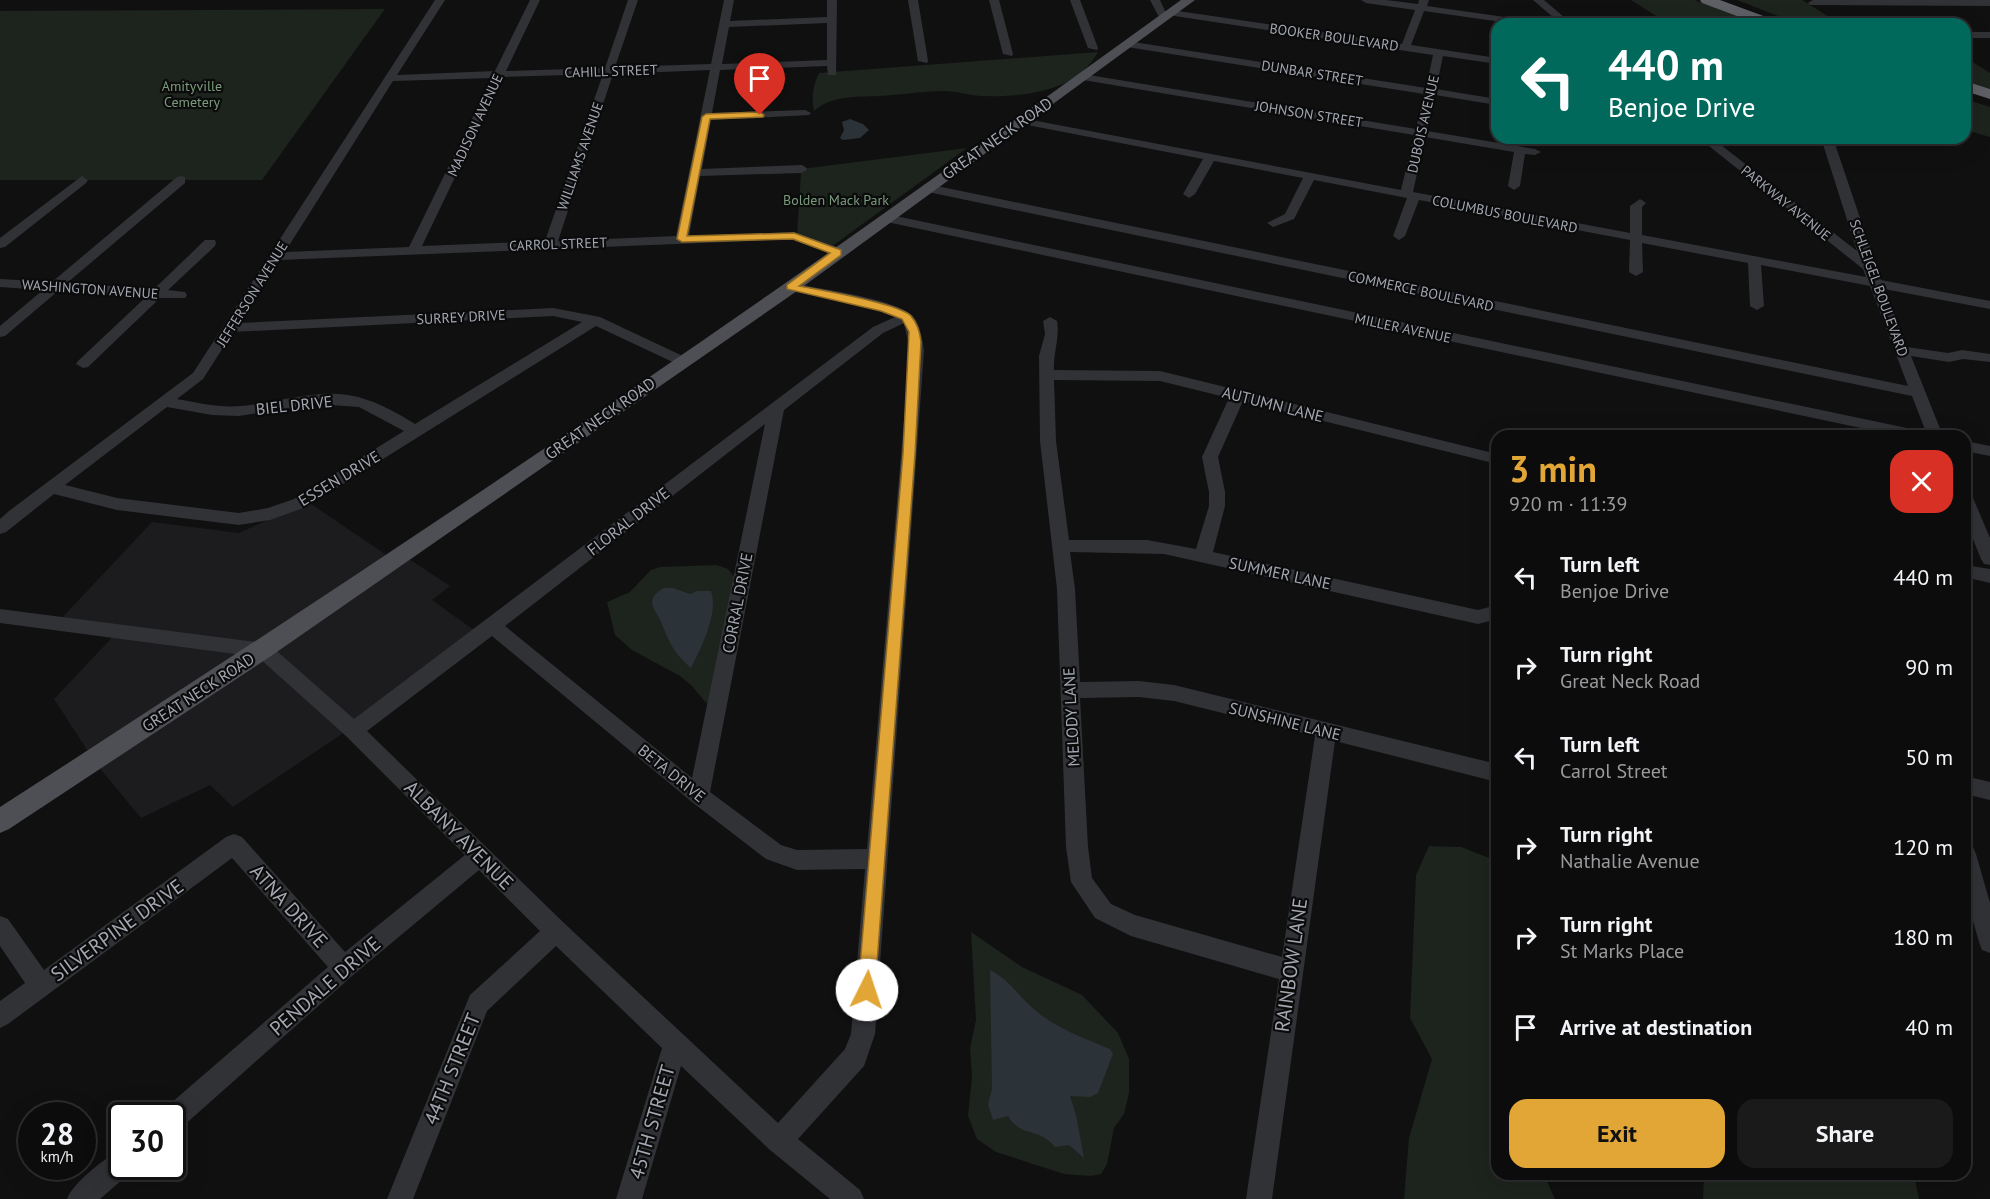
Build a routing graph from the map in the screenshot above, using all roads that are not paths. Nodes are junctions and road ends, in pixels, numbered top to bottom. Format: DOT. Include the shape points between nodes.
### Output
graph roads {
  1 [pos="440,0"];
  2 [pos="535,0"];
  3 [pos="633,0"];
  4 [pos="729,0"];
  5 [pos="832,0"];
  6 [pos="913,0"];
  7 [pos="994,0"];
  8 [pos="1075,0"];
  9 [pos="1155,0"];
  10 [pos="1189,0"];
  11 [pos="1366,0"];
  12 [pos="1538,0"];
  13 [pos="1707,0"];
  14 [pos="1723,0"];
  15 [pos="1811,1"];
  16 [pos="1987,3"];
  17 [pos="1423,4"];
  18 [pos="1829,13"];
  19 [pos="1168,15"];
  20 [pos="1503,18"];
  21 [pos="1560,18"];
  22 [pos="1756,18"];
  23 [pos="1770,18"];
  24 [pos="832,20"];
  25 [pos="724,24"];
  26 [pos="1971,35"];
  27 [pos="1990,35"];
  28 [pos="1127,44"];
  29 [pos="1093,48"];
  30 [pos="1405,48"];
  31 [pos="1439,53"];
  32 [pos="1008,54"];
  33 [pos="1491,60"];
  34 [pos="923,61"];
  35 [pos="715,67"];
  36 [pos="609,71"];
  37 [pos="500,74"];
  38 [pos="1083,77"];
  39 [pos="389,78"];
  40 [pos="1971,88"];
  41 [pos="1430,92"];
  42 [pos="1971,94"];
  43 [pos="1990,94"];
  44 [pos="1990,100"];
  45 [pos="1491,101"];
  46 [pos="805,113"];
  47 [pos="706,117"];
  48 [pos="1021,121"];
  49 [pos="1420,133"];
  50 [pos="1713,144"];
  51 [pos="1829,144"];
  52 [pos="1520,150"];
  53 [pos="1535,152"];
  54 [pos="1210,157"];
  55 [pos="802,169"];
  56 [pos="695,173"];
  57 [pos="1310,177"];
  58 [pos="82,180"];
  59 [pos="181,180"];
  60 [pos="1514,186"];
  61 [pos="927,188"];
  62 [pos="1189,194"];
  63 [pos="1410,196"];
  64 [pos="1640,203"];
  65 [pos="886,218"];
  66 [pos="1273,222"];
  67 [pos="1399,236"];
  68 [pos="682,239"];
  69 [pos="1636,239"];
  70 [pos="210,243"];
  71 [pos="0,244"];
  72 [pos="550,244"];
  73 [pos="414,250"];
  74 [pos="837,252"];
  75 [pos="276,256"];
  76 [pos="1754,261"];
  77 [pos="1869,267"];
  78 [pos="1636,272"];
  79 [pos="0,284"];
  80 [pos="1877,284"];
  81 [pos="54,287"];
  82 [pos="791,287"];
  83 [pos="158,293"];
  84 [pos="180,295"];
  85 [pos="1990,305"];
  86 [pos="1757,306"];
  87 [pos="906,317"];
  88 [pos="595,320"];
  89 [pos="1050,321"];
  90 [pos="231,328"];
  91 [pos="0,333"];
  92 [pos="1901,353"];
  93 [pos="1990,358"];
  94 [pos="682,361"];
  95 [pos="83,364"];
  96 [pos="1046,375"];
  97 [pos="1916,392"];
  98 [pos="1238,395"];
  99 [pos="166,402"];
  100 [pos="776,410"];
  101 [pos="1893,430"];
  102 [pos="1932,430"];
  103 [pos="415,431"];
  104 [pos="1971,447"];
  105 [pos="1990,451"];
  106 [pos="1491,458"];
  107 [pos="52,488"];
  108 [pos="1971,513"];
  109 [pos="0,528"];
  110 [pos="1060,546"];
  111 [pos="1203,556"];
  112 [pos="1990,559"];
  113 [pos="1971,571"];
  114 [pos="1990,576"];
  115 [pos="1491,614"];
  116 [pos="0,616"];
  117 [pos="492,626"];
  118 [pos="263,650"];
  119 [pos="1070,690"];
  120 [pos="353,729"];
  121 [pos="1326,731"];
  122 [pos="1491,772"];
  123 [pos="1971,786"];
  124 [pos="1990,790"];
  125 [pos="699,796"];
  126 [pos="0,821"];
  127 [pos="234,844"];
  128 [pos="480,856"];
  129 [pos="876,859"];
  130 [pos="1971,875"];
  131 [pos="0,927"];
  132 [pos="556,931"];
  133 [pos="1990,942"];
  134 [pos="344,968"];
  135 [pos="1290,971"];
  136 [pos="41,986"];
  137 [pos="0,1016"];
  138 [pos="675,1044"];
  139 [pos="186,1107"];
  140 [pos="779,1142"];
  141 [pos="108,1175"];
  142 [pos="80,1199"];
  143 [pos="400,1199"];
  144 [pos="629,1199"];
  145 [pos="851,1199"];
  146 [pos="1259,1199"];
  1 -- 39 [label="street, JEFFERSON AVENUE"];
  2 -- 37 [label="street, MADISON AVENUE"];
  3 -- 36 [label="street, WILLIAMS AVENUE"];
  4 -- 25 [label="street"];
  5 -- 24 [label="street"];
  6 -- 34 [label="street"];
  7 -- 32 [label="street"];
  8 -- 29 [label="street"];
  9 -- 19 [label="street"];
  10 -- 19 [label="main road, GREAT NECK ROAD"];
  11 -- 17 [label="street"];
  12 -- 21 [label="street"];
  13 -- 22 [label="highway"];
  14 -- 23 [label="highway"];
  15 -- 16 [label="street"];
  15 -- 18 [label="street"];
  17 -- 20 [label="street"];
  17 -- 30 [label="street"];
  19 -- 28 [label="main road, GREAT NECK ROAD"];
  19 -- 30 [label="street, BOOKER BOULEVARD"];
  24 -- 25 [label="street"];
  24 -- 35 [label="street, CAHILL STREET" via="832,68"];
  25 -- 35 [label="street"];
  26 -- 27 [label="street"];
  28 -- 38 [label="main road, GREAT NECK ROAD"];
  28 -- 41 [label="street, DUNBAR STREET"];
  30 -- 31 [label="street, BOOKER BOULEVARD"];
  31 -- 33 [label="street, BOOKER BOULEVARD"];
  31 -- 41 [label="street, DUBOIS AVENUE"];
  35 -- 36 [label="street, CAHILL STREET"];
  35 -- 47 [label="street"];
  36 -- 37 [label="street, CAHILL STREET"];
  36 -- 72 [label="street, WILLIAMS AVENUE"];
  37 -- 39 [label="street, CAHILL STREET"];
  37 -- 73 [label="street, MADISON AVENUE"];
  38 -- 48 [label="main road, GREAT NECK ROAD"];
  38 -- 49 [label="street, JOHNSON STREET"];
  39 -- 75 [label="street, JEFFERSON AVENUE"];
  40 -- 43 [label="highway"];
  41 -- 45 [label="street, DUNBAR STREET"];
  41 -- 49 [label="street, DUBOIS AVENUE"];
  42 -- 44 [label="highway"];
  46 -- 47 [label="street"];
  47 -- 56 [label="street"];
  48 -- 54 [label="street, COLUMBUS BOULEVARD"];
  48 -- 61 [label="main road, GREAT NECK ROAD"];
  49 -- 52 [label="street, JOHNSON STREET"];
  49 -- 63 [label="street, DUBOIS AVENUE"];
  50 -- 77 [label="street, PARKWAY AVENUE"];
  51 -- 77 [label="street, SCHLEIGEL BOULEVARD"];
  52 -- 53 [label="street, JOHNSON STREET"];
  52 -- 60 [label="street"];
  54 -- 57 [label="street, COLUMBUS BOULEVARD"];
  54 -- 62 [label="street"];
  55 -- 56 [label="street"];
  56 -- 68 [label="street"];
  57 -- 63 [label="street, COLUMBUS BOULEVARD"];
  57 -- 66 [label="street" via="1290,216"];
  58 -- 71 [label="street"];
  59 -- 81 [label="street"];
  61 -- 65 [label="main road, GREAT NECK ROAD"];
  61 -- 97 [label="street, COMMERCE BOULEVARD"];
  63 -- 67 [label="street, DUBOIS AVENUE"];
  63 -- 69 [label="street, COLUMBUS BOULEVARD"];
  64 -- 69 [label="street" via="1636,206"];
  65 -- 74 [label="main road, GREAT NECK ROAD"];
  65 -- 101 [label="street, MILLER AVENUE"];
  68 -- 72 [label="street, CARROL STREET"];
  68 -- 74 [label="street, CARROL STREET" via="794,236"];
  69 -- 76 [label="street, COLUMBUS BOULEVARD"];
  69 -- 78 [label="street"];
  70 -- 83 [label="street"];
  72 -- 73 [label="street, CARROL STREET"];
  73 -- 75 [label="street, CARROL STREET"];
  74 -- 82 [label="main road, GREAT NECK ROAD"];
  75 -- 90 [label="street, JEFFERSON AVENUE"];
  76 -- 80 [label="street, COLUMBUS BOULEVARD"];
  76 -- 86 [label="street"];
  77 -- 80 [label="street, SCHLEIGEL BOULEVARD"];
  79 -- 81 [label="street, WASHINGTON AVENUE"];
  80 -- 85 [label="street, COLUMBUS BOULEVARD"];
  80 -- 92 [label="street, SCHLEIGEL BOULEVARD"];
  81 -- 83 [label="street, WASHINGTON AVENUE"];
  81 -- 91 [label="street"];
  82 -- 87 [label="street" via="884,308"];
  82 -- 94 [label="main road, GREAT NECK ROAD"];
  83 -- 84 [label="street, WASHINGTON AVENUE"];
  83 -- 95 [label="street"];
  87 -- 100 [label="street, FLORAL DRIVE" via="878,330"];
  87 -- 129 [label="street" via="917,351"];
  88 -- 90 [label="street, SURREY DRIVE" via="553,312"];
  88 -- 94 [label="street, SURREY DRIVE"];
  88 -- 103 [label="street, ESSEN DRIVE"];
  89 -- 96 [label="street, MELODY LANE"];
  90 -- 99 [label="street, JEFFERSON AVENUE" via="198,376"];
  92 -- 93 [label="street" via="1952,364 1949,357 1962,354"];
  92 -- 97 [label="street, SCHLEIGEL BOULEVARD"];
  94 -- 118 [label="main road, GREAT NECK ROAD"];
  96 -- 98 [label="street, AUTUMN LANE" via="1160,376"];
  96 -- 110 [label="street, MELODY LANE" via="1048,441"];
  97 -- 102 [label="street, SCHLEIGEL BOULEVARD"];
  98 -- 106 [label="street, AUTUMN LANE"];
  98 -- 111 [label="street" via="1210,457 1217,506"];
  99 -- 103 [label="street, BIEL DRIVE" via="238,411 327,399 361,402"];
  99 -- 107 [label="street, JEFFERSON AVENUE"];
  100 -- 117 [label="street, FLORAL DRIVE"];
  100 -- 125 [label="street, CORRAL DRIVE"];
  103 -- 107 [label="street, ESSEN DRIVE" via="300,503 270,514 239,519 117,504"];
  104 -- 105 [label="street"];
  107 -- 109 [label="street, JEFFERSON AVENUE"];
  108 -- 112 [label="street"];
  110 -- 111 [label="street, SUMMER LANE" via="1147,546"];
  110 -- 119 [label="street, MELODY LANE" via="1066,589"];
  111 -- 115 [label="street, SUMMER LANE" via="1478,617"];
  113 -- 114 [label="street"];
  116 -- 118 [label="street"];
  117 -- 120 [label="street, FLORAL DRIVE"];
  117 -- 125 [label="street, BETA DRIVE"];
  118 -- 120 [label="street, ALBANY AVENUE"];
  118 -- 126 [label="main road, GREAT NECK ROAD"];
  119 -- 121 [label="street, SUNSHINE LANE" via="1174,693"];
  119 -- 135 [label="street, MELODY LANE" via="1080,870 1082,882 1103,911 1131,925"];
  120 -- 128 [label="street, ALBANY AVENUE"];
  121 -- 122 [label="street, SUNSHINE LANE"];
  121 -- 135 [label="street, RAINBOW LANE"];
  123 -- 124 [label="street"];
  125 -- 129 [label="street, BETA DRIVE" via="774,852 797,860"];
  127 -- 134 [label="street, ATNA DRIVE"];
  127 -- 136 [label="street, SILVERPINE DRIVE"];
  128 -- 132 [label="street, ALBANY AVENUE"];
  128 -- 134 [label="street, PENDALE DRIVE"];
  129 -- 140 [label="street" via="863,1034 855,1057"];
  130 -- 133 [label="street"];
  131 -- 136 [label="street"];
  132 -- 138 [label="street, ALBANY AVENUE"];
  132 -- 143 [label="street, 44TH STREET" via="478,1003"];
  134 -- 139 [label="street, PENDALE DRIVE"];
  135 -- 146 [label="street, RAINBOW LANE"];
  136 -- 137 [label="street, SILVERPINE DRIVE"];
  138 -- 140 [label="street, ALBANY AVENUE"];
  138 -- 144 [label="street, 45TH STREET"];
  140 -- 145 [label="street, ALBANY AVENUE"];
  141 -- 142 [label="street"];
}
